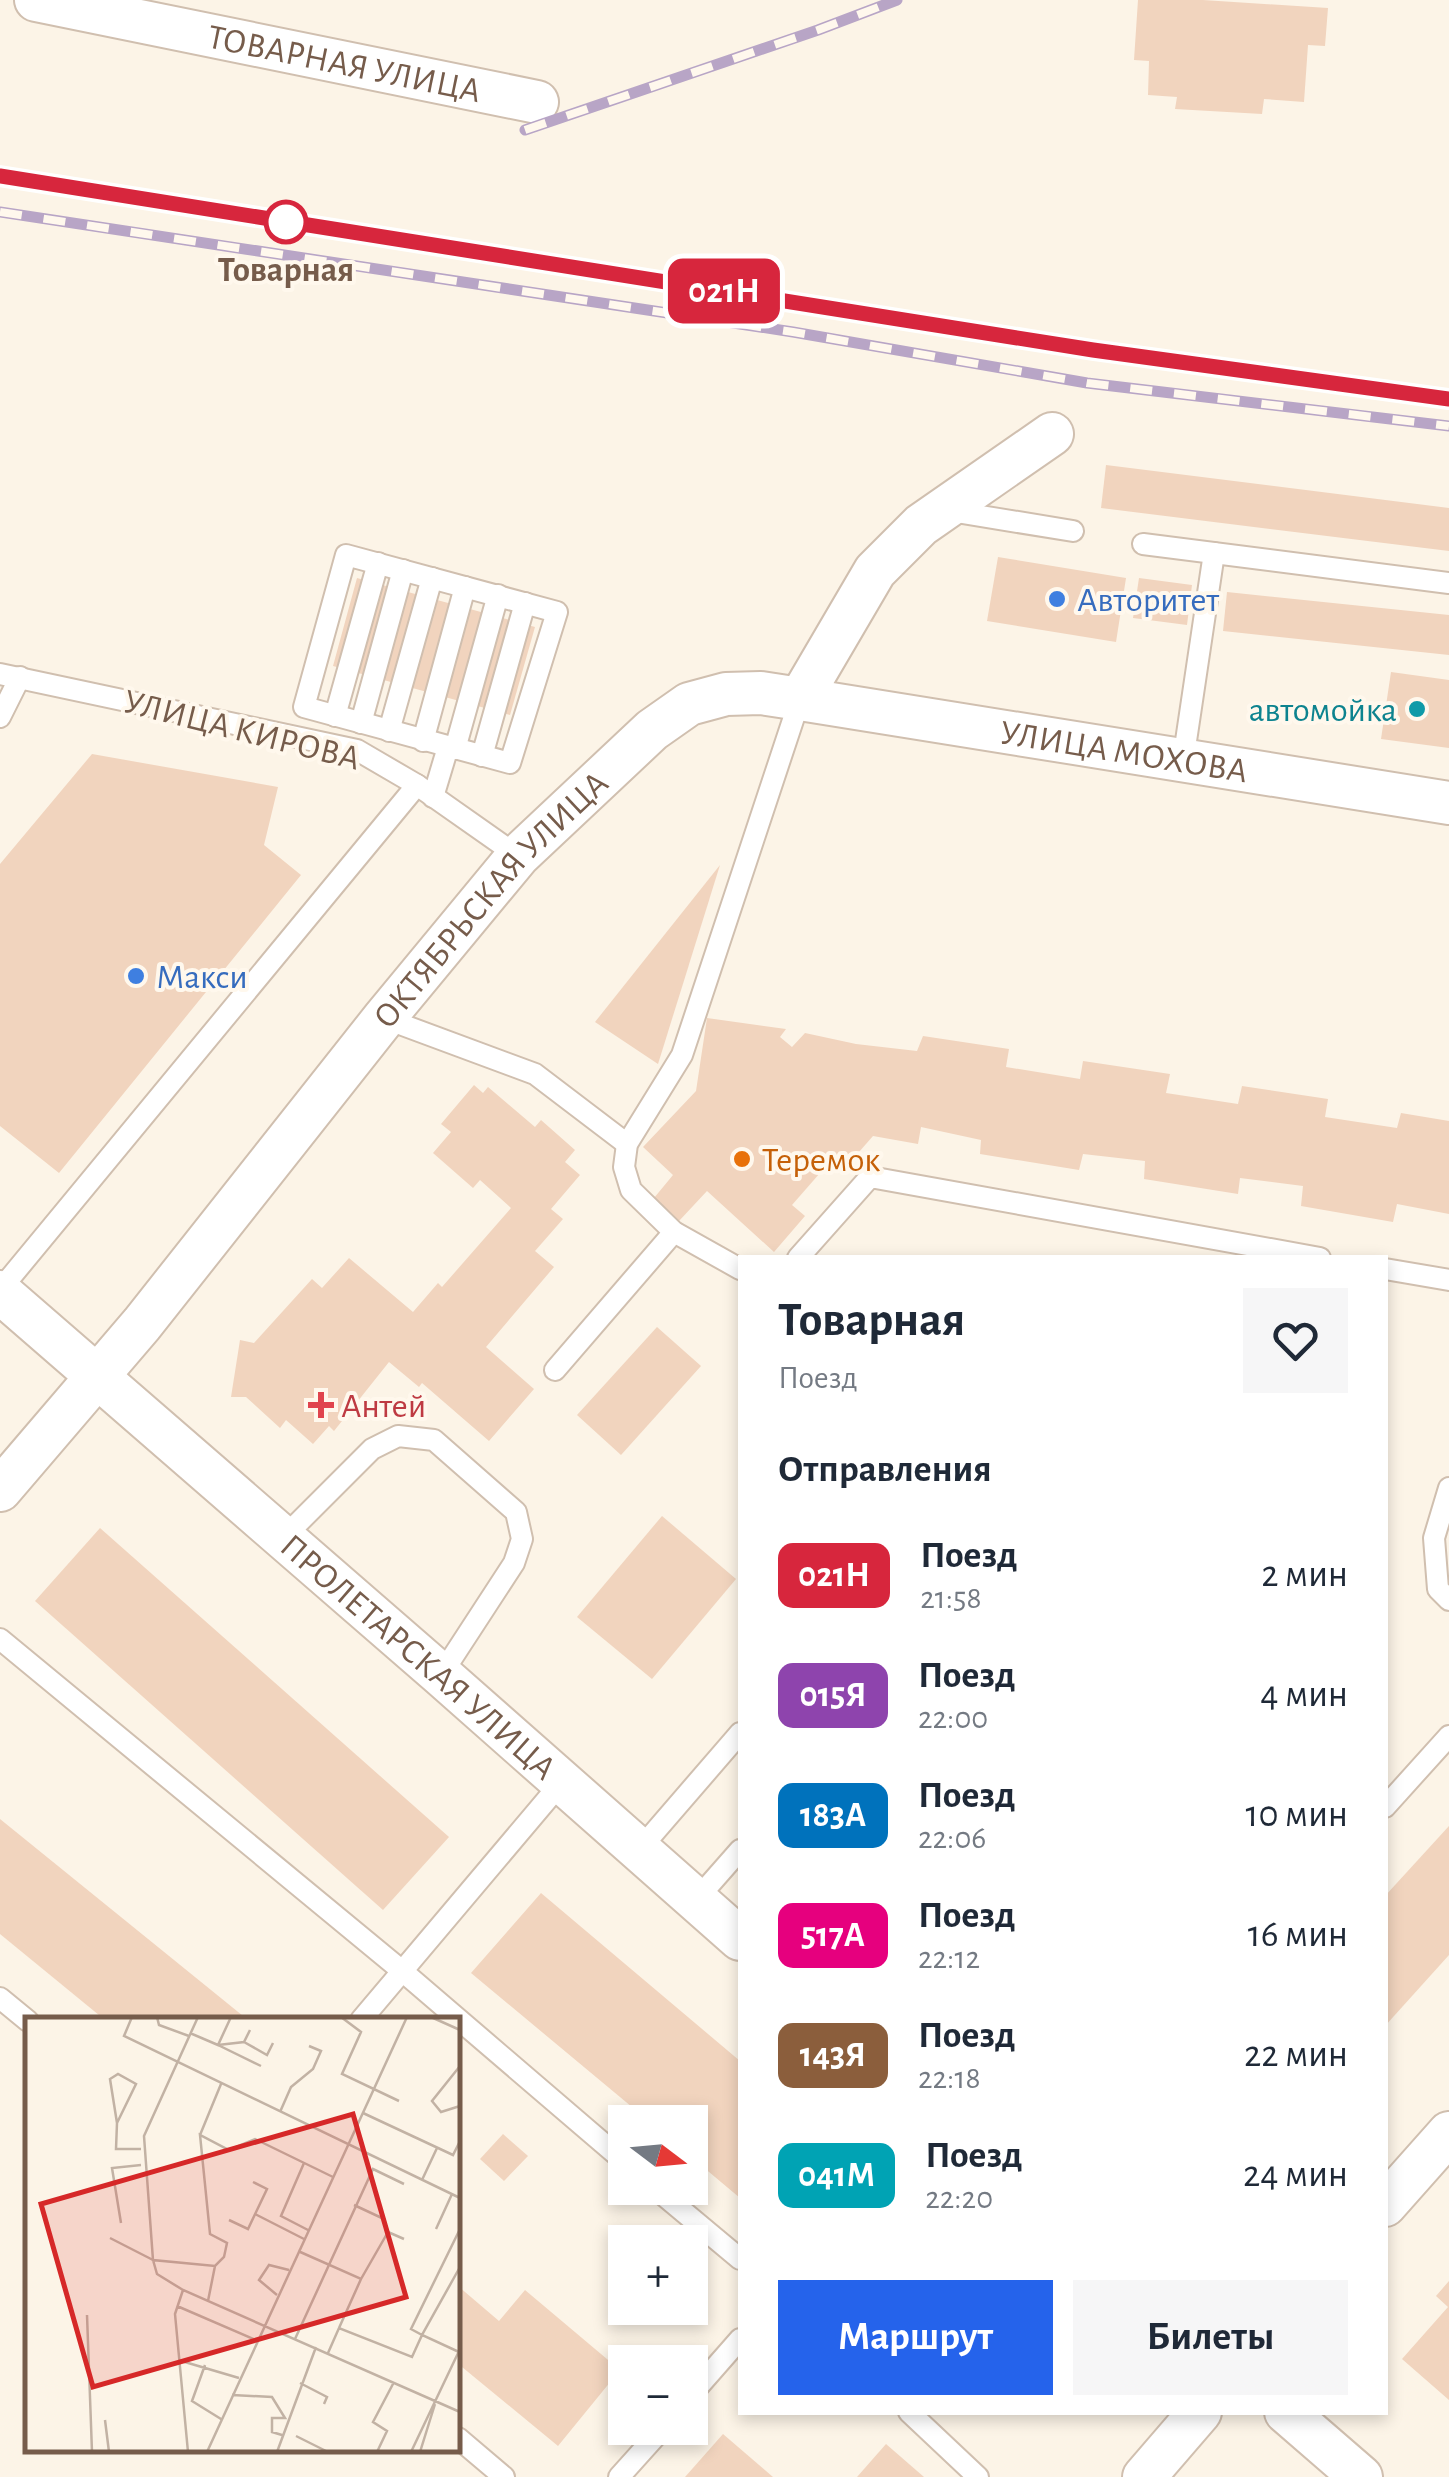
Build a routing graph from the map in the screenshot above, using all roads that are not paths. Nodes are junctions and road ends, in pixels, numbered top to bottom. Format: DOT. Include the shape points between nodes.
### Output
graph roads {
  1 [pos="36,0"];
  2 [pos="537,102"];
  3 [pos="1052,434"];
  4 [pos="943,510"];
  5 [pos="1073,531"];
  6 [pos="1143,544"];
  7 [pos="1214,553"];
  8 [pos="378,563"];
  9 [pos="403,570"];
  10 [pos="432,578"];
  11 [pos="1449,583"];
  12 [pos="465,587"];
  13 [pos="498,595"];
  14 [pos="525,603"];
  15 [pos="10,676"];
  16 [pos="800,700"];
  17 [pos="335,716"];
  18 [pos="0,717"];
  19 [pos="363,723"];
  20 [pos="390,731"];
  21 [pos="424,740"];
  22 [pos="451,748"];
  23 [pos="357,750"];
  24 [pos="482,756"];
  25 [pos="1183,761"];
  26 [pos="425,791"];
  27 [pos="1449,803"];
  28 [pos="518,856"];
  29 [pos="384,1018"];
  30 [pos="627,1144"];
  31 [pos="674,1232"];
  32 [pos="801,1255"];
  33 [pos="1303,1255"];
  34 [pos="738,1269"];
  35 [pos="1388,1270"];
  36 [pos="1449,1280"];
  37 [pos="0,1291"];
  38 [pos="555,1370"];
  39 [pos="98,1375"];
  40 [pos="1449,1488"];
  41 [pos="0,1490"];
  42 [pos="282,1539"];
  43 [pos="1449,1600"];
  44 [pos="0,1639"];
  45 [pos="441,1675"];
  46 [pos="738,1735"];
  47 [pos="1449,1736"];
  48 [pos="561,1783"];
  49 [pos="1388,1803"];
  50 [pos="638,1850"];
  51 [pos="738,1852"];
  52 [pos="696,1900"];
  53 [pos="738,1937"];
  54 [pos="402,1970"];
  55 [pos="0,1998"];
  56 [pos="363,2017"];
  57 [pos="457,2017"];
  58 [pos="25,2019"];
  59 [pos="460,2020"];
  60 [pos="1449,2133"];
  61 [pos="608,2147"];
  62 [pos="1388,2201"];
  63 [pos="675,2205"];
  64 [pos="738,2257"];
  65 [pos="738,2341"];
  66 [pos="708,2375"];
  67 [pos="912,2415"];
  68 [pos="1197,2415"];
  69 [pos="1289,2415"];
  70 [pos="460,2440"];
  71 [pos="648,2445"];
  72 [pos="504,2477"];
  73 [pos="619,2477"];
  74 [pos="978,2477"];
  75 [pos="1144,2477"];
  76 [pos="1361,2477"];
  1 -- 2 [label="street, ТОВАРНАЯ УЛИЦА"];
  3 -- 4 [label="street"];
  4 -- 5 [label="lane"];
  4 -- 16 [label="street" via="875,571"];
  6 -- 7 [label="lane"];
  7 -- 11 [label="lane"];
  7 -- 25 [label="lane"];
  8 -- 9 [label="lane"];
  8 -- 17 [label="lane"];
  8 -- 17 [label="lane" via="346,555 304,707"];
  9 -- 10 [label="lane"];
  9 -- 19 [label="lane"];
  10 -- 12 [label="lane"];
  10 -- 20 [label="lane"];
  12 -- 13 [label="lane"];
  12 -- 21 [label="lane"];
  13 -- 14 [label="lane"];
  13 -- 22 [label="lane"];
  14 -- 24 [label="lane"];
  14 -- 24 [label="lane" via="557,612 510,763"];
  15 -- 18 [label="lane"];
  15 -- 23 [label="lane, УЛИЦА КИРОВА"];
  16 -- 25 [label="street, УЛИЦА МОХОВА"];
  16 -- 28 [label="street, ОКТЯБРЬСКАЯ УЛИЦА" via="726,694 689,704 652,730"];
  16 -- 30 [label="lane" via="682,1055"];
  17 -- 19 [label="lane"];
  19 -- 20 [label="lane"];
  19 -- 23 [label="lane"];
  20 -- 21 [label="lane"];
  21 -- 22 [label="lane"];
  22 -- 24 [label="lane"];
  22 -- 26 [label="lane"];
  23 -- 26 [label="lane, УЛИЦА КИРОВА"];
  25 -- 27 [label="street, УЛИЦА МОХОВА"];
  26 -- 28 [label="lane, УЛИЦА КИРОВА"];
  26 -- 37 [label="lane"];
  28 -- 29 [label="street, ОКТЯБРЬСКАЯ УЛИЦА"];
  29 -- 30 [label="lane" via="536,1074"];
  29 -- 39 [label="street, ОКТЯБРЬСКАЯ УЛИЦА"];
  30 -- 31 [label="lane" via="631,1190"];
  31 -- 34 [label="lane"];
  31 -- 38 [label="lane"];
  32 -- 33 [label="lane" via="870,1178"];
  35 -- 36 [label="lane"];
  37 -- 39 [label="street, ПРОЛЕТАРСКАЯ УЛИЦА"];
  39 -- 41 [label="street, ОКТЯБРЬСКАЯ УЛИЦА"];
  39 -- 42 [label="street, ПРОЛЕТАРСКАЯ УЛИЦА"];
  40 -- 43 [label="lane" via="1434,1538 1438,1589"];
  42 -- 45 [label="street, ПРОЛЕТАРСКАЯ УЛИЦА"];
  42 -- 45 [label="lane" via="372,1449 398,1436 434,1440 516,1512 522,1539 514,1563"];
  44 -- 54 [label="lane"];
  45 -- 48 [label="street, ПРОЛЕТАРСКАЯ УЛИЦА"];
  46 -- 50 [label="lane"];
  47 -- 49 [label="lane"];
  48 -- 50 [label="street, ПРОЛЕТАРСКАЯ УЛИЦА"];
  48 -- 54 [label="lane"];
  50 -- 52 [label="street, ПРОЛЕТАРСКАЯ УЛИЦА"];
  51 -- 52 [label="lane"];
  52 -- 53 [label="street, ПРОЛЕТАРСКАЯ УЛИЦА"];
  54 -- 56 [label="lane"];
  54 -- 57 [label="lane"];
  55 -- 58 [label="lane"];
  59 -- 61 [label="lane"];
  60 -- 62 [label="street"];
  63 -- 64 [label="lane"];
  65 -- 66 [label="lane"];
  67 -- 74 [label="lane"];
  68 -- 75 [label="street"];
  69 -- 76 [label="street"];
  70 -- 72 [label="lane"];
  71 -- 73 [label="lane"];
}
